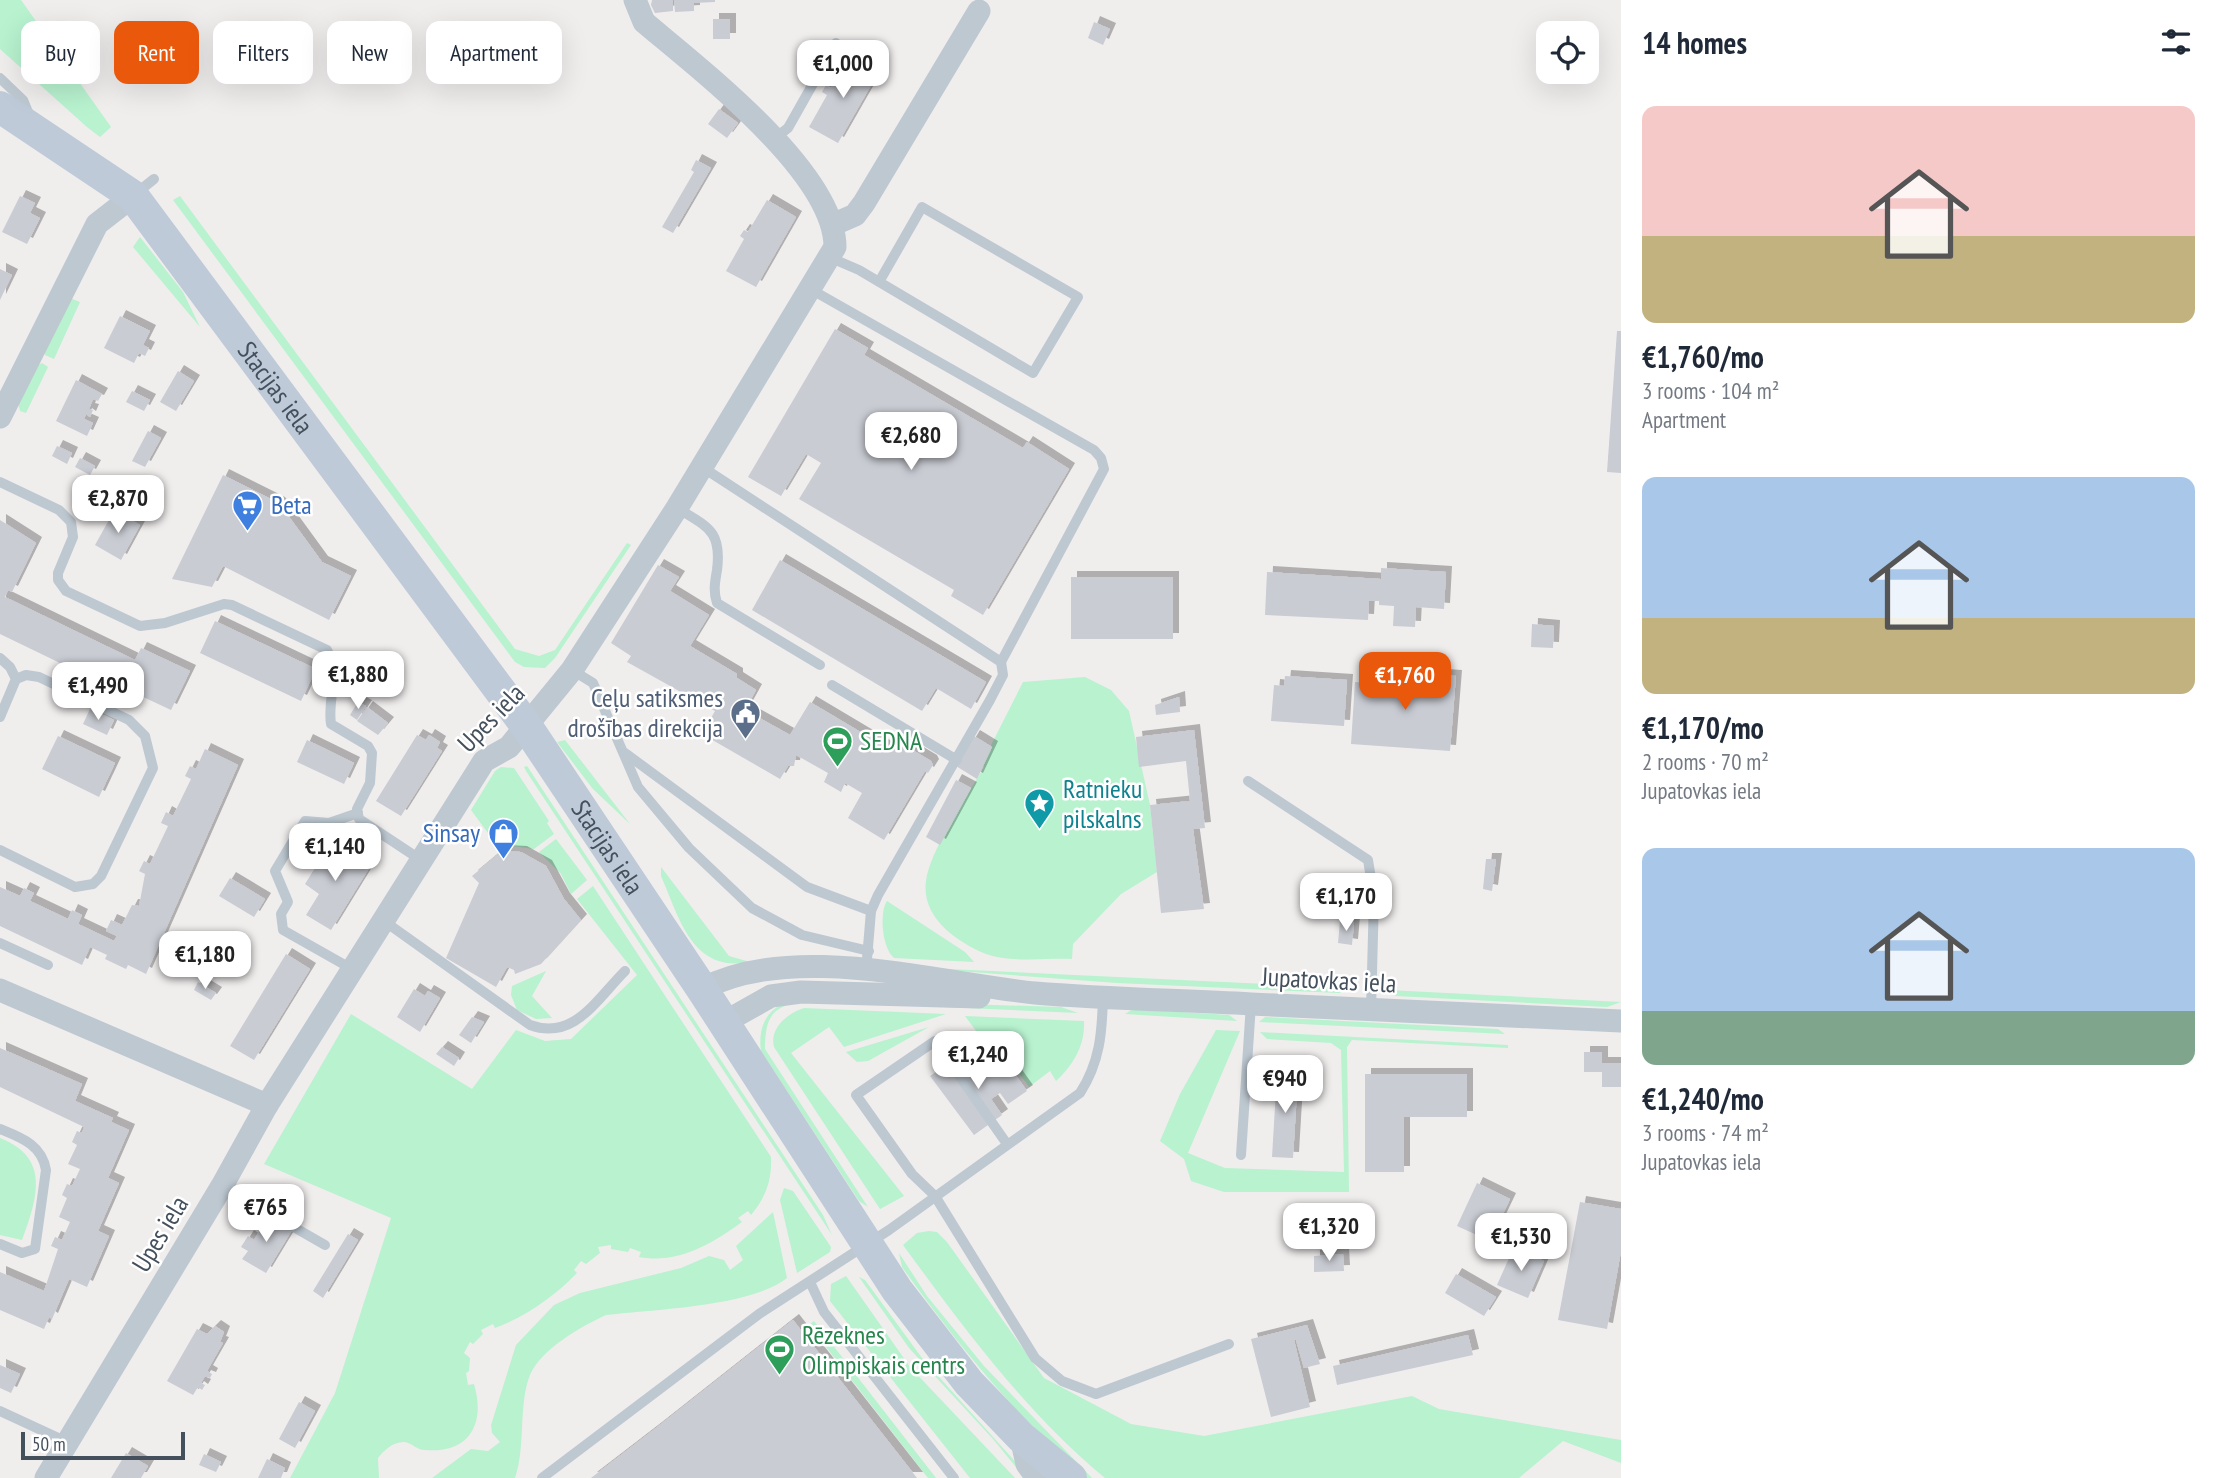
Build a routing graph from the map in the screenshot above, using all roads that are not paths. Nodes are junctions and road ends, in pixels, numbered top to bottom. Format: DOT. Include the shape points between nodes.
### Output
graph roads {
  1 [pos="635,0"];
  2 [pos="979,11"];
  3 [pos="836,43"];
  4 [pos="0,78"];
  5 [pos="0,107"];
  6 [pos="35,129"];
  7 [pos="775,138"];
  8 [pos="144,195"];
  9 [pos="832,225"];
  10 [pos="831,258"];
  11 [pos="879,282"];
  12 [pos="812,290"];
  13 [pos="0,417"];
  14 [pos="702,467"];
  15 [pos="0,482"];
  16 [pos="677,508"];
  17 [pos="0,658"];
  18 [pos="1001,662"];
  19 [pos="820,665"];
  20 [pos="572,670"];
  21 [pos="16,679"];
  22 [pos="832,685"];
  23 [pos="0,717"];
  24 [pos="525,724"];
  25 [pos="622,751"];
  26 [pos="957,760"];
  27 [pos="1248,781"];
  28 [pos="358,814"];
  29 [pos="0,850"];
  30 [pos="421,860"];
  31 [pos="872,911"];
  32 [pos="384,921"];
  33 [pos="0,943"];
  34 [pos="867,961"];
  35 [pos="48,965"];
  36 [pos="352,969"];
  37 [pos="625,971"];
  38 [pos="702,989"];
  39 [pos="0,990"];
  40 [pos="1034,993"];
  41 [pos="775,995"];
  42 [pos="1103,997"];
  43 [pos="1251,1004"];
  44 [pos="1371,1010"];
  45 [pos="1621,1021"];
  46 [pos="723,1023"];
  47 [pos="267,1105"];
  48 [pos="0,1129"];
  49 [pos="1007,1143"];
  50 [pos="1241,1155"];
  51 [pos="222,1186"];
  52 [pos="935,1196"];
  53 [pos="867,1243"];
  54 [pos="0,1244"];
  55 [pos="325,1245"];
  56 [pos="810,1282"];
  57 [pos="1229,1344"];
  58 [pos="0,1411"];
  59 [pos="1021,1437"];
  60 [pos="67,1442"];
  61 [pos="46,1478"];
  62 [pos="542,1478"];
  63 [pos="954,1478"];
  64 [pos="1037,1478"];
  65 [pos="1071,1478"];
  1 -- 7 [label="street" via="644,22"];
  2 -- 9 [label="street" via="864,203 855,215"];
  3 -- 7 [label="lane" via="788,128"];
  4 -- 6 [label="lane" via="23,100"];
  5 -- 6 [label="main road, Stacijas iela"];
  6 -- 8 [label="main road, Stacijas iela"];
  7 -- 9 [label="street"];
  8 -- 13 [label="street" via="97,224"];
  8 -- 24 [label="main road, Stacijas iela"];
  9 -- 10 [label="street, Upes iela" via="835,247"];
  10 -- 11 [label="lane"];
  10 -- 12 [label="street, Upes iela"];
  11 -- 11 [label="lane" via="1033,373 1078,297 922,207"];
  12 -- 14 [label="street, Upes iela"];
  12 -- 18 [label="lane" via="1083,443 1101,458 1104,469"];
  14 -- 16 [label="street, Upes iela"];
  14 -- 18 [label="lane"];
  15 -- 28 [label="lane" via="59,510 71,522 73,537 58,573 66,591 140,626 232,605 327,650 335,691 331,724 372,752 370,783"];
  16 -- 19 [label="lane" via="717,538 717,603"];
  16 -- 20 [label="street, Upes iela"];
  17 -- 21 [label="lane"];
  18 -- 26 [label="lane" via="1003,675"];
  20 -- 24 [label="street, Upes iela"];
  20 -- 25 [label="lane" via="593,683"];
  21 -- 23 [label="lane"];
  21 -- 29 [label="lane" via="39,677 118,713 145,736 153,768 93,884 75,887"];
  22 -- 26 [label="lane"];
  24 -- 30 [label="street, Upes iela" via="509,747 484,761"];
  24 -- 38 [label="main road, Stacijas iela"];
  25 -- 31 [label="lane" via="807,887"];
  25 -- 34 [label="lane" via="638,788 689,848 752,908 802,935"];
  26 -- 31 [label="lane"];
  27 -- 44 [label="lane" via="1368,860 1374,897"];
  28 -- 30 [label="lane"];
  28 -- 36 [label="lane" via="329,823 305,821 275,871 288,902 281,914 283,930"];
  30 -- 32 [label="street, Upes iela"];
  31 -- 34 [label="lane"];
  32 -- 36 [label="street, Upes iela"];
  32 -- 37 [label="lane" via="530,1025 545,1030 572,1024"];
  33 -- 35 [label="lane"];
  34 -- 38 [label="street, Jupatovkas iela" via="760,969 726,976"];
  34 -- 40 [label="street, Jupatovkas iela"];
  34 -- 41 [label="street" via="865,979 858,983 795,985"];
  36 -- 47 [label="street, Upes iela"];
  38 -- 46 [label="main road, Stacijas iela"];
  39 -- 47 [label="street"];
  40 -- 41 [label="street, Jupatovkas iela" via="1012,998"];
  40 -- 42 [label="street, Jupatovkas iela"];
  41 -- 46 [label="street, Jupatovkas iela"];
  42 -- 43 [label="street, Jupatovkas iela"];
  42 -- 49 [label="lane" via="1100,1050 1080,1093"];
  43 -- 44 [label="street, Jupatovkas iela"];
  43 -- 50 [label="lane"];
  44 -- 45 [label="street, Jupatovkas iela"];
  46 -- 53 [label="main road, Stacijas iela"];
  47 -- 51 [label="street, Upes iela"];
  48 -- 54 [label="lane" via="29,1141 44,1158 46,1170 35,1248 22,1253"];
  49 -- 52 [label="lane"];
  49 -- 52 [label="lane" via="935,1041 856,1095 912,1174"];
  51 -- 55 [label="lane"];
  51 -- 60 [label="street, Upes iela"];
  52 -- 53 [label="lane"];
  52 -- 57 [label="lane" via="1035,1358 1062,1381 1097,1394"];
  53 -- 56 [label="lane"];
  53 -- 59 [label="main road, Stacijas iela" via="969,1383"];
  56 -- 62 [label="lane" via="759,1314"];
  56 -- 63 [label="lane" via="824,1312"];
  58 -- 60 [label="lane"];
  59 -- 64 [label="street" via="1027,1464"];
  59 -- 65 [label="main road, Stacijas iela"];
  60 -- 61 [label="street, Upes iela"];
}
